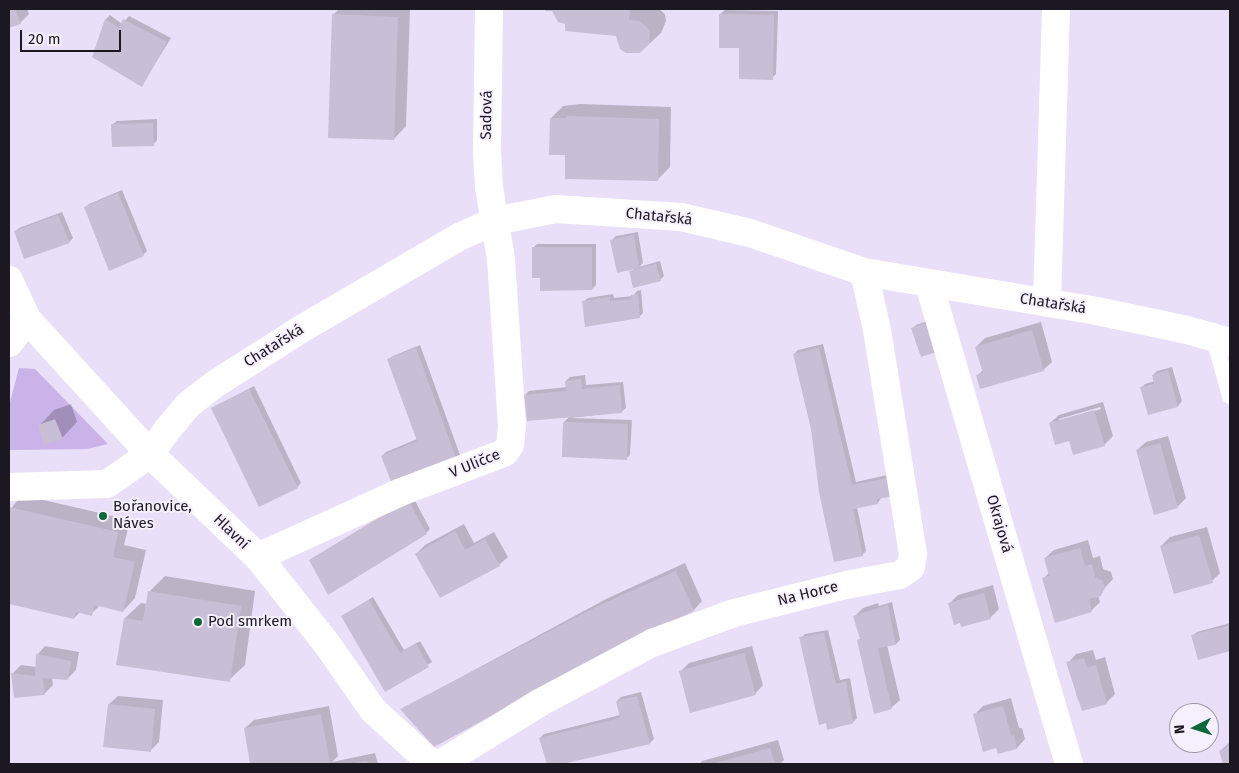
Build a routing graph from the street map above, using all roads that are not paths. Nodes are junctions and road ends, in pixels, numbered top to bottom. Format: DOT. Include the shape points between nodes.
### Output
graph roads {
  1 [pos="489,9"];
  2 [pos="1056,9"];
  3 [pos="494,221"];
  4 [pos="864,272"];
  5 [pos="9,280"];
  6 [pos="929,284"];
  7 [pos="1047,303"];
  8 [pos="27,320"];
  9 [pos="1222,340"];
  10 [pos="9,343"];
  11 [pos="1230,396"];
  12 [pos="150,454"];
  13 [pos="9,487"];
  14 [pos="258,558"];
  15 [pos="432,764"];
  16 [pos="440,764"];
  17 [pos="1069,764"];
  1 -- 3 [label="street, Sadová" via="487,152"];
  2 -- 7 [label="street"];
  3 -- 4 [label="street, Chatařská" via="556,209 681,217 750,233"];
  3 -- 12 [label="street, Chatařská" via="459,237 303,328 215,384 188,406"];
  3 -- 14 [label="street, V Uličce" via="501,259 512,426 510,446 504,453 402,492"];
  4 -- 6 [label="street, Chatařská"];
  4 -- 16 [label="street, Na Horce" via="877,330 910,535 911,567 900,575 734,613 652,643 541,702"];
  5 -- 8 [label="street, Hlavní"];
  6 -- 7 [label="street, Chatařská"];
  6 -- 17 [label="street, Okrajová"];
  7 -- 9 [label="street, Chatařská" via="1097,311"];
  8 -- 10 [label="street"];
  8 -- 12 [label="street, Hlavní"];
  9 -- 11 [label="lane"];
  12 -- 13 [label="street, Chatařská" via="107,484"];
  12 -- 14 [label="street, Hlavní"];
  14 -- 15 [label="street, Hlavní" via="327,644 373,710"];
}
